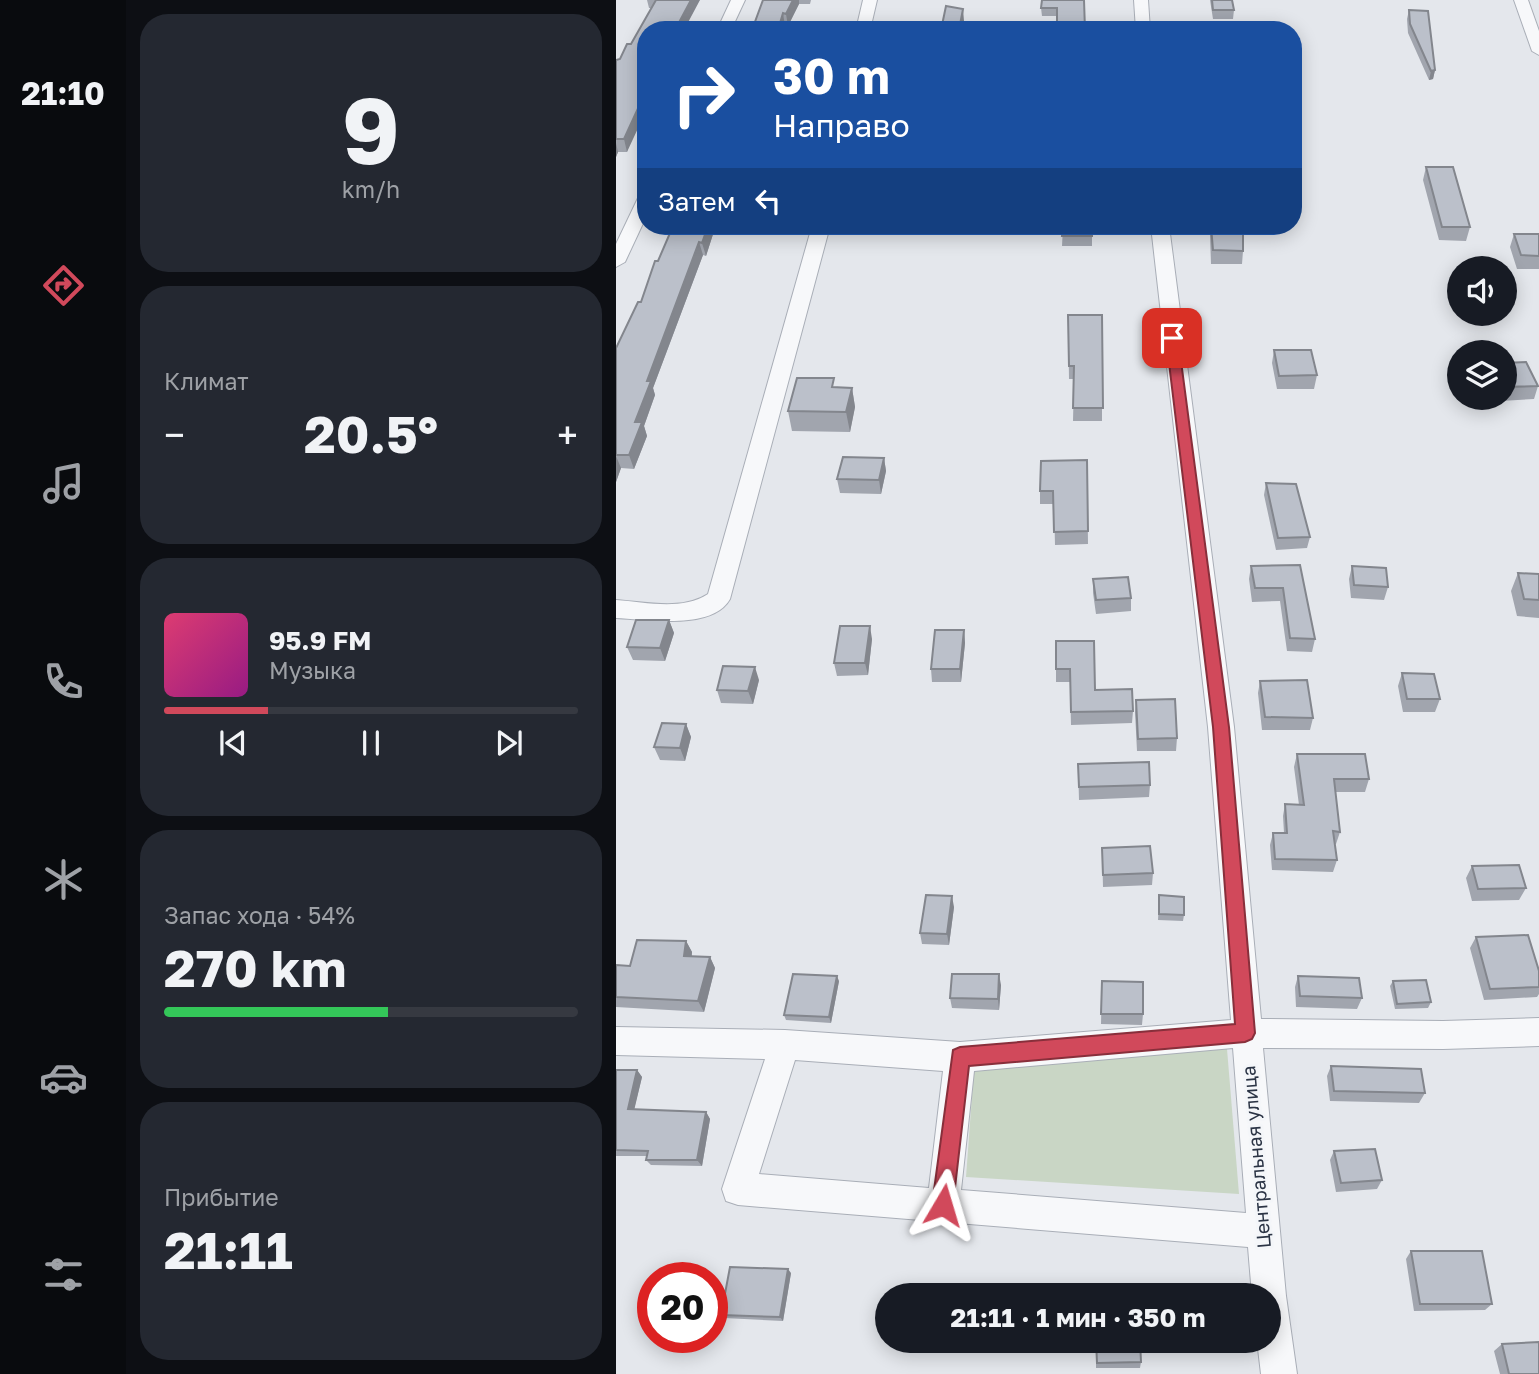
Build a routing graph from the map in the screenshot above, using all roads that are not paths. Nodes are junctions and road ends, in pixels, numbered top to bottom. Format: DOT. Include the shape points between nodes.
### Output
graph roads {
  1 [pos="738,0"];
  2 [pos="870,0"];
  3 [pos="1141,0"];
  4 [pos="1521,0"];
  5 [pos="728,21"];
  6 [pos="865,21"];
  7 [pos="1142,21"];
  8 [pos="1539,51"];
  9 [pos="637,217"];
  10 [pos="819,235"];
  11 [pos="1161,235"];
  12 [pos="616,262"];
  13 [pos="616,609"];
  14 [pos="1539,1032"];
  15 [pos="1245,1033"];
  16 [pos="616,1041"];
  17 [pos="785,1045"];
  18 [pos="960,1057"];
  19 [pos="943,1205"];
  20 [pos="1261,1231"];
  21 [pos="1267,1283"];
  22 [pos="1276,1353"];
  23 [pos="1279,1374"];
  1 -- 5 [label="street"];
  2 -- 6 [label="street"];
  3 -- 7 [label="street"];
  4 -- 8 [label="street"];
  9 -- 12 [label="street"];
  10 -- 13 [label="street" via="718,600 690,612"];
  11 -- 15 [label="street, Центральная улица" via="1221,727"];
  14 -- 15 [label="street"];
  15 -- 18 [label="street"];
  15 -- 20 [label="street, Центральная улица"];
  16 -- 17 [label="street"];
  17 -- 18 [label="street"];
  17 -- 19 [label="street" via="738,1189"];
  18 -- 19 [label="street"];
  19 -- 20 [label="street"];
  20 -- 21 [label="street, Центральная улица"];
  22 -- 23 [label="street, Центральная улица"];
}
